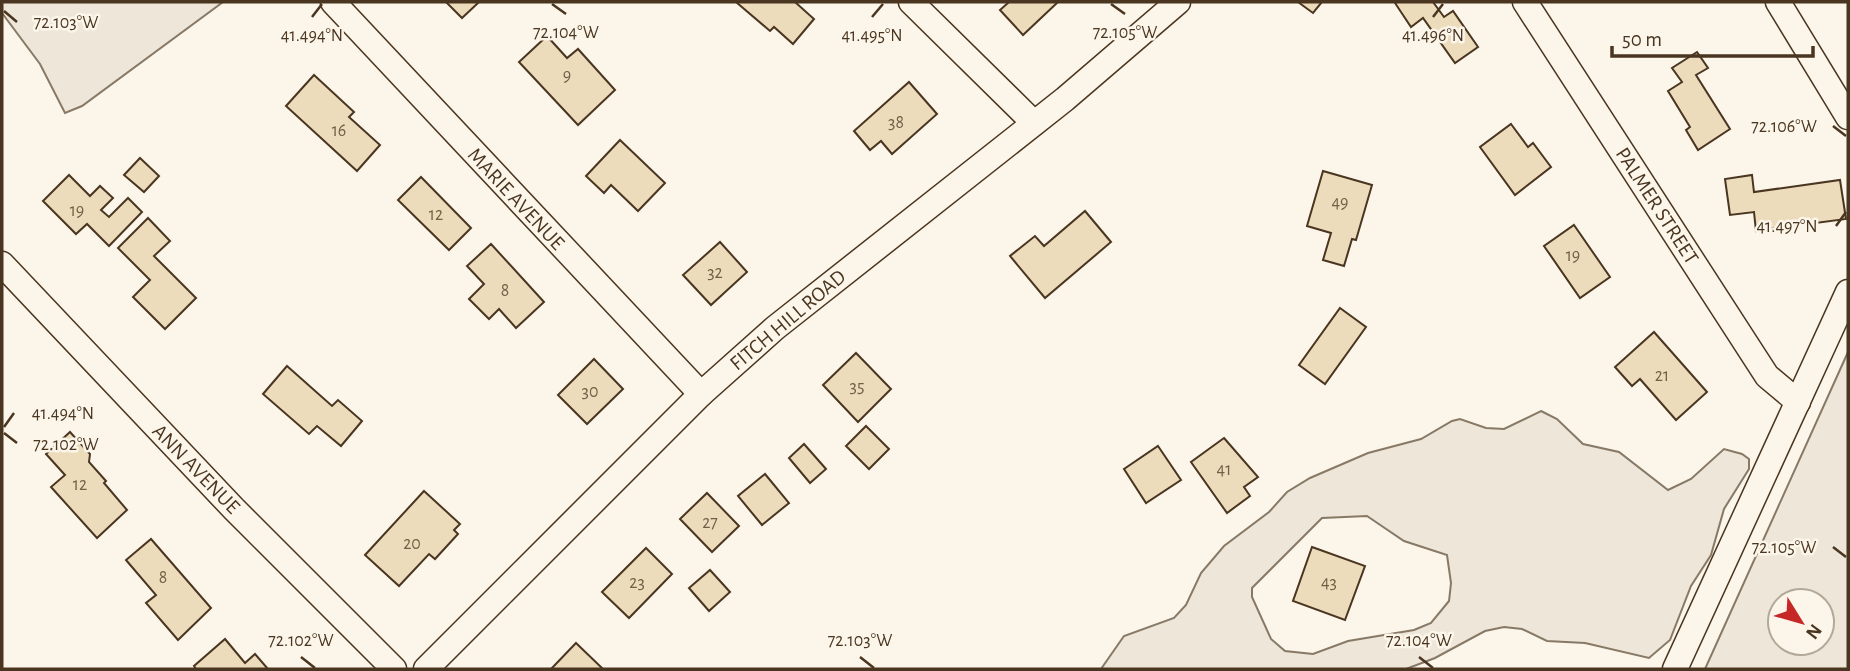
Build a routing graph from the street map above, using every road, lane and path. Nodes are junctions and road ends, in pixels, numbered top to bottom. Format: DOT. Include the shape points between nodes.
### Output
graph roads {
  1 [pos="333,2"];
  2 [pos="911,2"];
  3 [pos="1178,2"];
  4 [pos="1525,2"];
  5 [pos="1778,2"];
  6 [pos="1848,117"];
  7 [pos="1034,123"];
  8 [pos="2,264"];
  9 [pos="1848,292"];
  10 [pos="701,394"];
  11 [pos="1798,402"];
  12 [pos="394,669"];
  13 [pos="426,669"];
  14 [pos="1675,669"];
  1 -- 10 [label="street, MARIE AVENUE"];
  2 -- 7 [label="street"];
  3 -- 7 [label="street, FITCH HILL ROAD"];
  4 -- 11 [label="street, PALMER STREET" via="1767,376"];
  5 -- 6 [label="street"];
  7 -- 10 [label="street, FITCH HILL ROAD" via="775,328"];
  8 -- 12 [label="street, ANN AVENUE" via="234,509"];
  9 -- 11 [label="street"];
  10 -- 13 [label="street, FITCH HILL ROAD"];
  11 -- 14 [label="street"];
}
